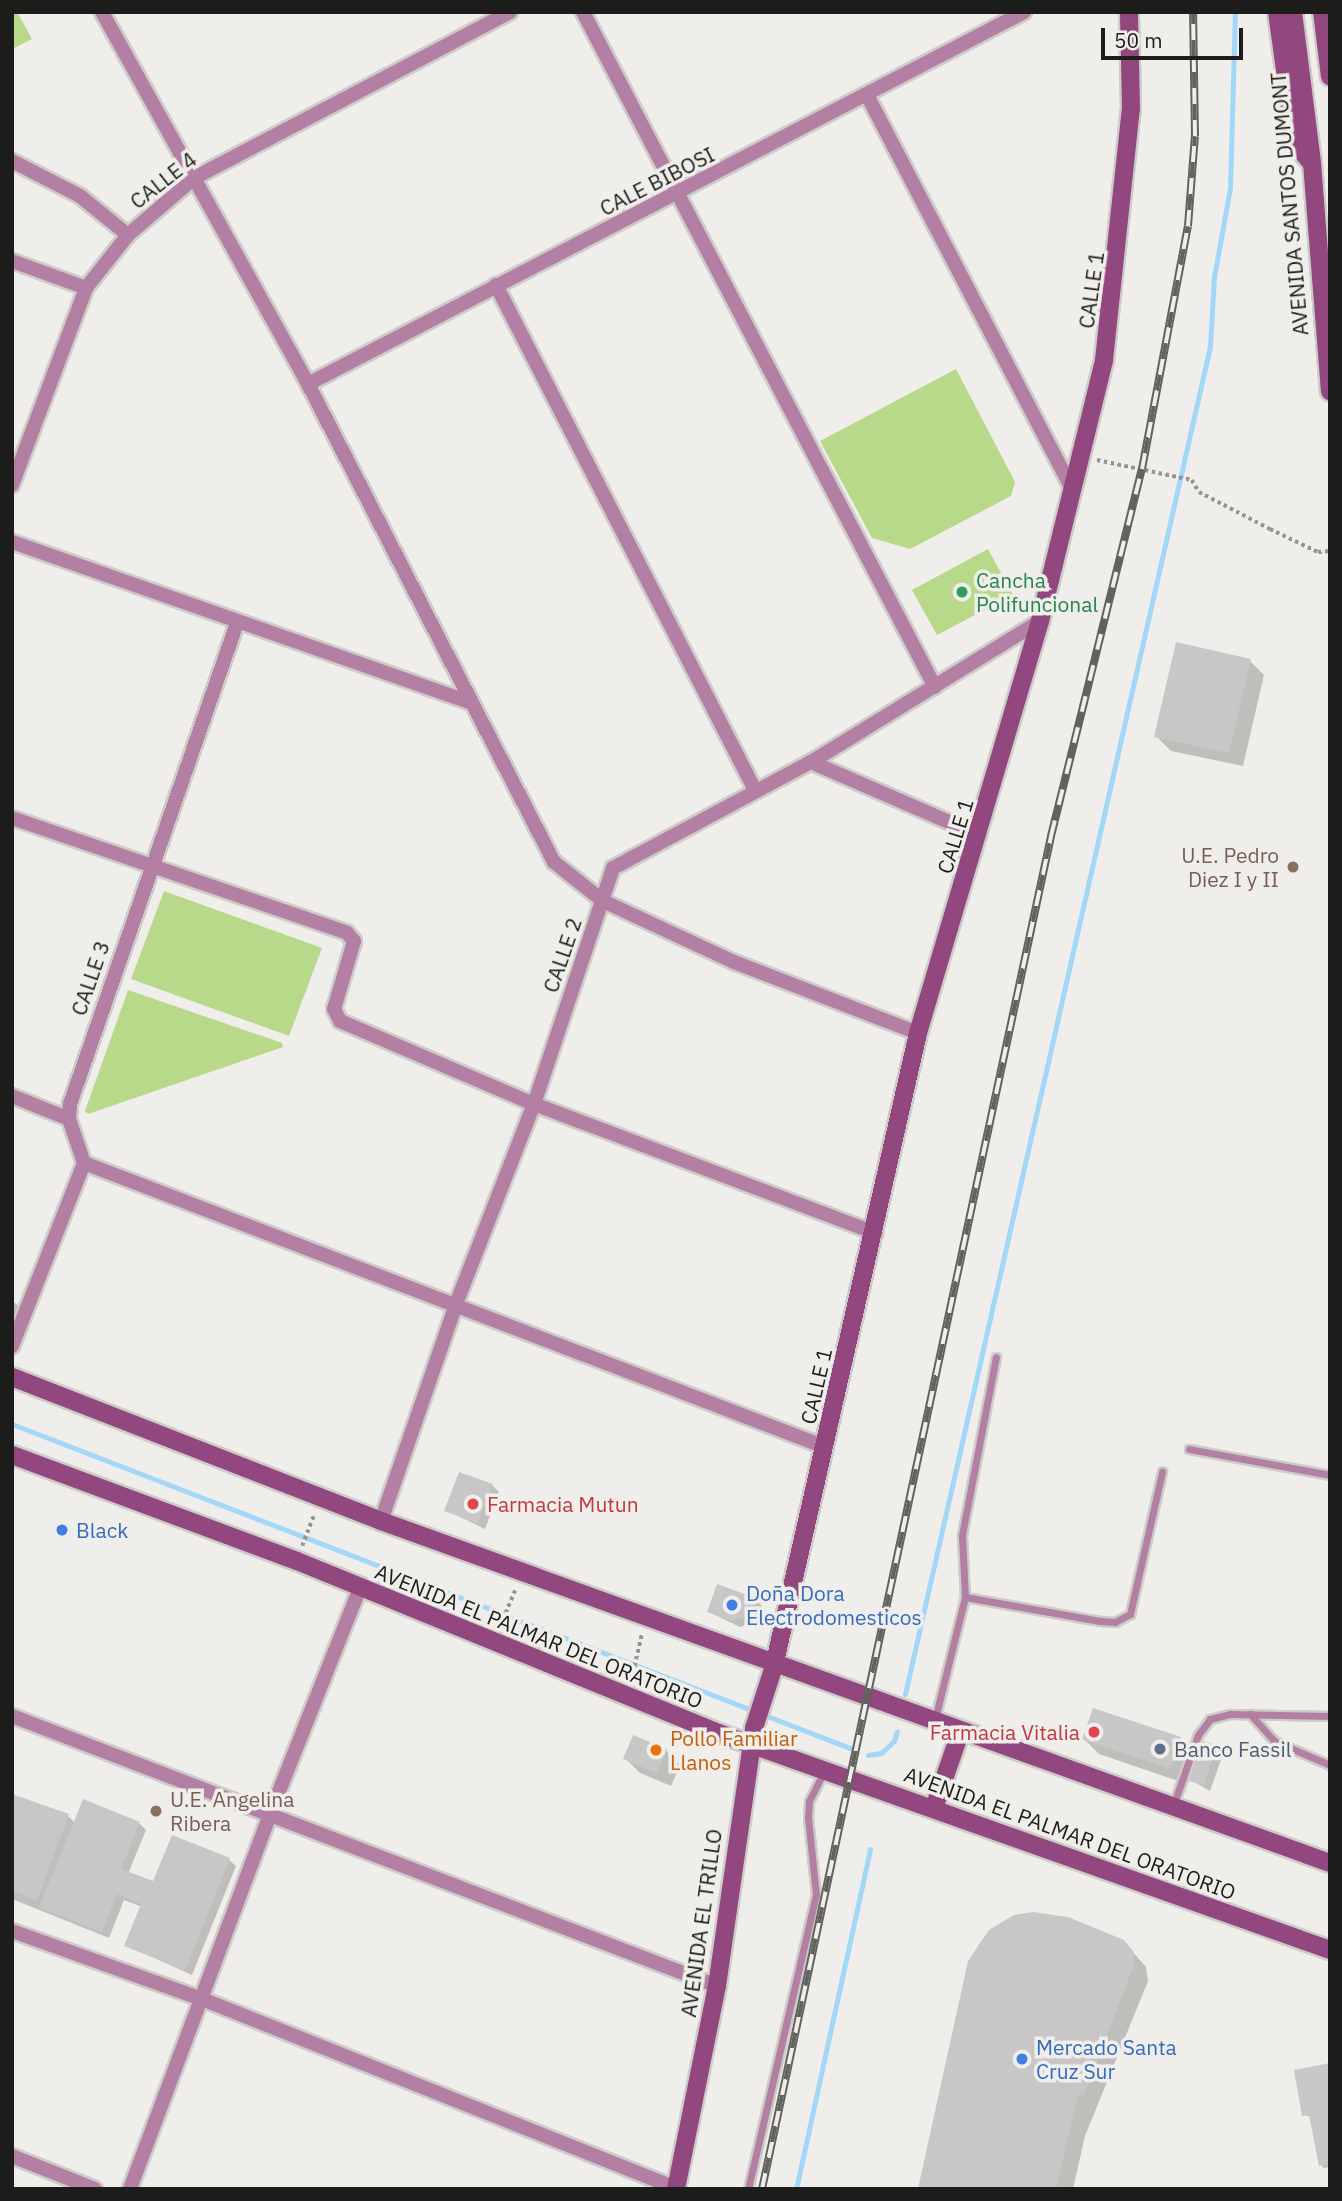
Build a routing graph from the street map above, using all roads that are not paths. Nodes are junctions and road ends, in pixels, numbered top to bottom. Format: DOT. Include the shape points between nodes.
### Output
graph roads {
  1 [pos="102,12"];
  2 [pos="510,12"];
  3 [pos="583,12"];
  4 [pos="1024,12"];
  5 [pos="1129,12"];
  6 [pos="1277,12"];
  7 [pos="1293,12"];
  8 [pos="1322,12"];
  9 [pos="1330,77"];
  10 [pos="867,95"];
  11 [pos="12,161"];
  12 [pos="1312,163"];
  13 [pos="194,178"];
  14 [pos="677,195"];
  15 [pos="128,234"];
  16 [pos="12,261"];
  17 [pos="496,285"];
  18 [pos="86,288"];
  19 [pos="308,384"];
  20 [pos="1330,391"];
  21 [pos="12,485"];
  22 [pos="1073,491"];
  23 [pos="12,542"];
  24 [pos="1041,621"];
  25 [pos="237,623"];
  26 [pos="935,687"];
  27 [pos="471,703"];
  28 [pos="811,762"];
  29 [pos="755,790"];
  30 [pos="12,818"];
  31 [pos="979,835"];
  32 [pos="151,863"];
  33 [pos="603,901"];
  34 [pos="918,1033"];
  35 [pos="12,1097"];
  36 [pos="534,1104"];
  37 [pos="69,1119"];
  38 [pos="84,1163"];
  39 [pos="875,1233"];
  40 [pos="456,1304"];
  41 [pos="12,1346"];
  42 [pos="996,1357"];
  43 [pos="12,1377"];
  44 [pos="825,1447"];
  45 [pos="1189,1449"];
  46 [pos="12,1455"];
  47 [pos="1162,1472"];
  48 [pos="1330,1475"];
  49 [pos="381,1521"];
  50 [pos="360,1588"];
  51 [pos="965,1597"];
  52 [pos="774,1666"];
  53 [pos="1250,1714"];
  54 [pos="12,1716"];
  55 [pos="1330,1716"];
  56 [pos="934,1723"];
  57 [pos="960,1733"];
  58 [pos="753,1736"];
  59 [pos="1330,1765"];
  60 [pos="825,1770"];
  61 [pos="937,1801"];
  62 [pos="1172,1807"];
  63 [pos="270,1814"];
  64 [pos="1330,1863"];
  65 [pos="12,1931"];
  66 [pos="1330,1950"];
  67 [pos="717,1986"];
  68 [pos="202,1998"];
  69 [pos="12,2157"];
  70 [pos="676,2188"];
  71 [pos="95,2189"];
  72 [pos="130,2189"];
  73 [pos="748,2189"];
  1 -- 13 [label="street"];
  2 -- 13 [label="street, CALLE 4"];
  3 -- 14 [label="street"];
  4 -- 10 [label="street, CALE BIBOSI"];
  5 -- 22 [label="main road, CALLE 1" via="1131,109 1125,202 1104,360"];
  6 -- 12 [label="main road" via="1295,143"];
  7 -- 12 [label="main road, AVENIDA SANTOS DUMONT"];
  8 -- 9 [label="main road"];
  10 -- 14 [label="street, CALE BIBOSI"];
  10 -- 22 [label="street"];
  11 -- 15 [label="street" via="80,196"];
  12 -- 20 [label="main road, AVENIDA SANTOS DUMONT"];
  13 -- 15 [label="street, CALLE 4"];
  13 -- 19 [label="street"];
  14 -- 17 [label="street, CALE BIBOSI"];
  14 -- 26 [label="street"];
  15 -- 18 [label="street, CALLE 4"];
  16 -- 18 [label="street"];
  17 -- 19 [label="street, CALE BIBOSI"];
  17 -- 29 [label="street"];
  18 -- 21 [label="street, CALLE 4"];
  19 -- 27 [label="street"];
  22 -- 24 [label="main road, CALLE 1"];
  23 -- 25 [label="street"];
  24 -- 26 [label="street, CALLE 2" via="1019,630"];
  24 -- 31 [label="main road, CALLE 1"];
  25 -- 27 [label="street"];
  25 -- 32 [label="street, CALLE 3"];
  26 -- 28 [label="street, CALLE 2"];
  27 -- 33 [label="street" via="554,862"];
  28 -- 29 [label="street, CALLE 2"];
  28 -- 31 [label="street"];
  29 -- 33 [label="street, CALLE 2" via="618,862"];
  30 -- 32 [label="street"];
  31 -- 34 [label="main road, CALLE 1"];
  32 -- 36 [label="street" via="347,933 354,941 334,1009 340,1021"];
  32 -- 37 [label="street, CALLE 3" via="70,1104"];
  33 -- 34 [label="street" via="734,962"];
  33 -- 36 [label="street, CALLE 2"];
  34 -- 39 [label="main road, CALLE 1"];
  35 -- 37 [label="street"];
  36 -- 39 [label="street"];
  36 -- 40 [label="street, CALLE 2"];
  37 -- 38 [label="street"];
  38 -- 40 [label="street"];
  38 -- 41 [label="street"];
  39 -- 44 [label="main road, CALLE 1"];
  40 -- 44 [label="street"];
  40 -- 49 [label="street, CALLE 2"];
  42 -- 51 [label="lane" via="962,1535"];
  43 -- 49 [label="main road"];
  44 -- 52 [label="main road, CALLE 1"];
  45 -- 48 [label="lane"];
  46 -- 50 [label="main road, AVENIDA EL PALMAR DEL ORATORIO"];
  47 -- 51 [label="lane" via="1130,1614 1115,1622 1100,1621"];
  49 -- 52 [label="main road"];
  50 -- 58 [label="main road, AVENIDA EL PALMAR DEL ORATORIO"];
  50 -- 63 [label="street"];
  51 -- 56 [label="lane"];
  52 -- 56 [label="main road"];
  52 -- 58 [label="main road, AVENIDA EL TRILLO"];
  53 -- 55 [label="lane"];
  53 -- 59 [label="lane" via="1274,1741"];
  53 -- 62 [label="lane" via="1218,1716 1205,1723"];
  54 -- 63 [label="street"];
  56 -- 57 [label="main road"];
  57 -- 61 [label="main road"];
  57 -- 62 [label="main road"];
  58 -- 60 [label="main road, AVENIDA EL PALMAR DEL ORATORIO"];
  58 -- 67 [label="main road, AVENIDA EL TRILLO"];
  60 -- 61 [label="main road, AVENIDA EL PALMAR DEL ORATORIO"];
  60 -- 73 [label="lane" via="809,1801 816,1895"];
  61 -- 66 [label="main road, AVENIDA EL PALMAR DEL ORATORIO"];
  62 -- 64 [label="main road"];
  63 -- 67 [label="street"];
  63 -- 68 [label="street"];
  65 -- 68 [label="street"];
  67 -- 70 [label="main road, AVENIDA EL TRILLO"];
  68 -- 70 [label="street"];
  68 -- 72 [label="street"];
  69 -- 71 [label="street"];
}
